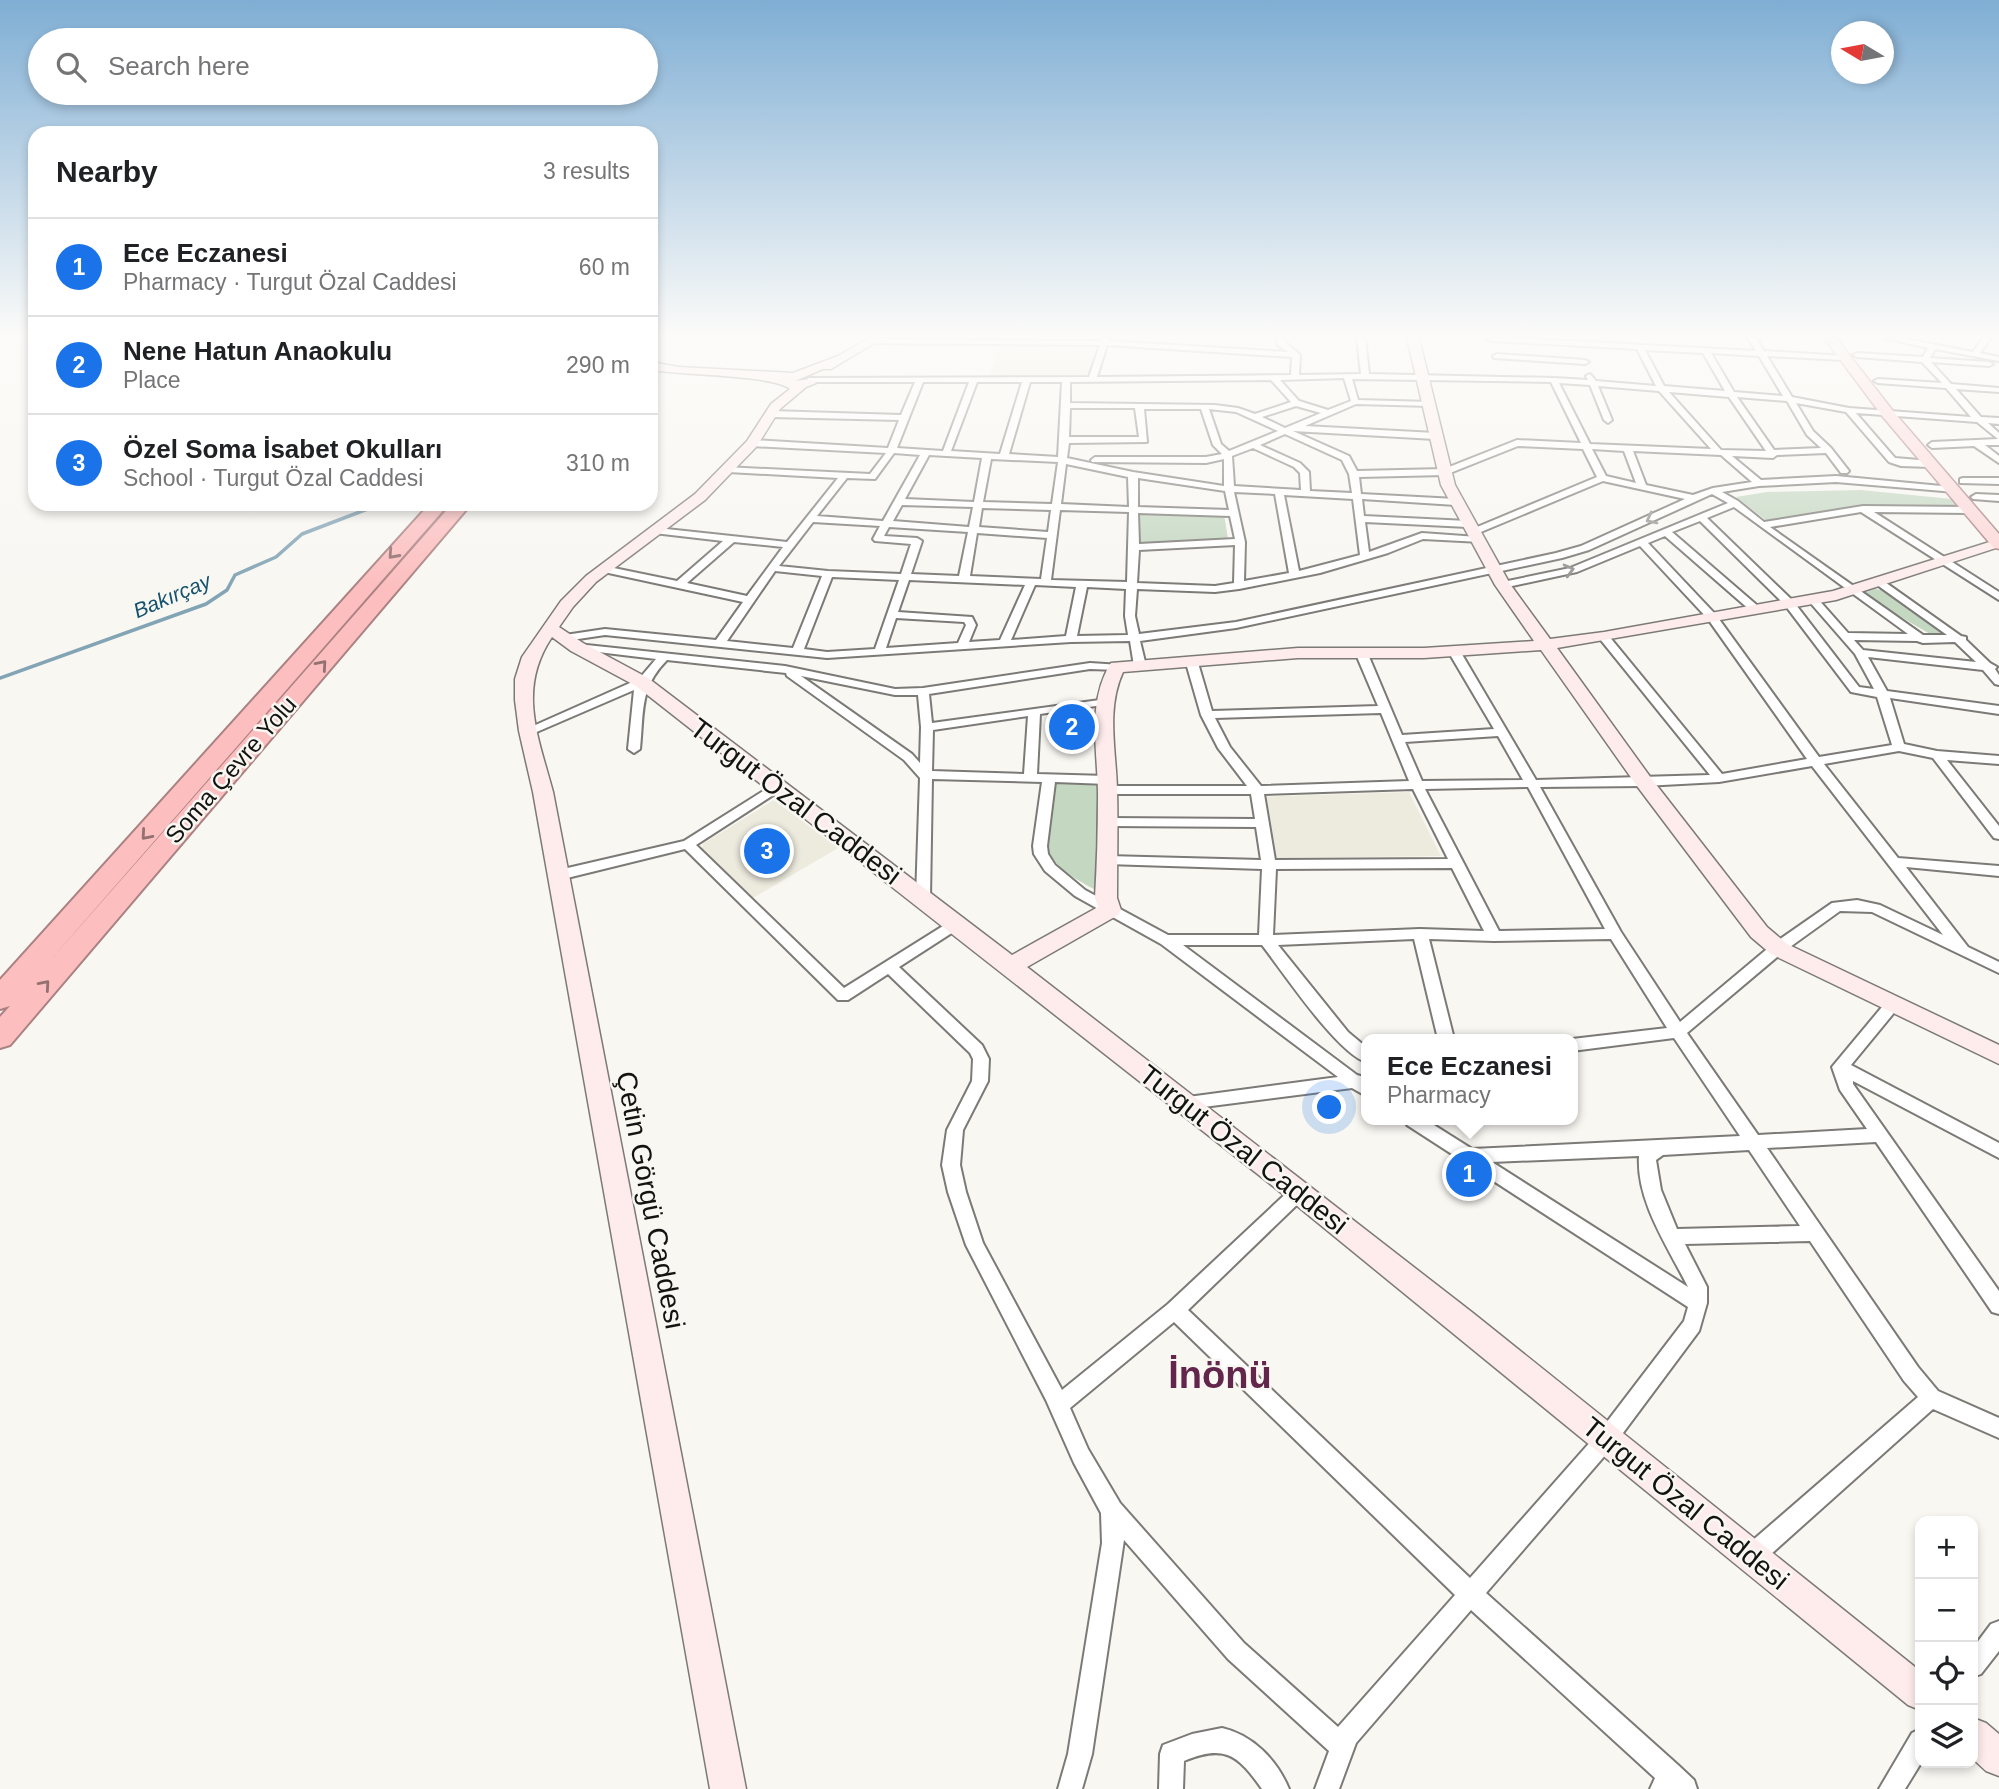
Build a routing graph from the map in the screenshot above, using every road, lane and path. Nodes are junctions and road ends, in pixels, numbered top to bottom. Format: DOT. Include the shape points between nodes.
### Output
graph roads {
  1 [pos="766,421"];
  2 [pos="904,421"];
  3 [pos="958,421"];
  4 [pos="1014,421"];
  5 [pos="1066,421"];
  6 [pos="1141,421"];
  7 [pos="1209,421"];
  8 [pos="1268,421"];
  9 [pos="1307,421"];
  10 [pos="1433,421"];
  11 [pos="1575,421"];
  12 [pos="1692,421"];
  13 [pos="1750,421"];
  14 [pos="1803,421"];
  15 [pos="1858,421"];
  16 [pos="1894,421"];
  17 [pos="1912,421"];
  18 [pos="1981,421"];
  19 [pos="1289,429"];
  20 [pos="1435,436"];
  21 [pos="1999,437"];
  22 [pos="1065,440"];
  23 [pos="1139,440"];
  24 [pos="1999,442"];
  25 [pos="752,443"];
  26 [pos="1976,443"];
  27 [pos="1252,444"];
  28 [pos="1932,445"];
  29 [pos="1588,446"];
  30 [pos="1627,448"];
  31 [pos="1828,450"];
  32 [pos="891,452"];
  33 [pos="1721,452"];
  34 [pos="925,454"];
  35 [pos="946,454"];
  36 [pos="1228,455"];
  37 [pos="1773,455"];
  38 [pos="987,456"];
  39 [pos="1004,456"];
  40 [pos="1062,460"];
  41 [pos="1140,460"];
  42 [pos="1999,460"];
  43 [pos="1931,464"];
  44 [pos="728,469"];
  45 [pos="1844,471"];
  46 [pos="1445,472"];
  47 [pos="1354,474"];
  48 [pos="1133,475"];
  49 [pos="843,477"];
  50 [pos="1602,478"];
  51 [pos="1999,481"];
  52 [pos="1759,483"];
  53 [pos="1957,486"];
  54 [pos="1642,487"];
  55 [pos="1229,489"];
  56 [pos="1713,491"];
  57 [pos="1279,492"];
  58 [pos="1306,494"];
  59 [pos="1356,497"];
  60 [pos="1694,498"];
  61 [pos="1999,498"];
  62 [pos="900,502"];
  63 [pos="1456,502"];
  64 [pos="1735,503"];
  65 [pos="1976,504"];
  66 [pos="980,505"];
  67 [pos="1999,506"];
  68 [pos="1056,509"];
  69 [pos="1863,509"];
  70 [pos="1133,510"];
  71 [pos="434,511"];
  72 [pos="456,511"];
  73 [pos="1234,513"];
  74 [pos="1701,517"];
  75 [pos="813,519"];
  76 [pos="1360,519"];
  77 [pos="886,523"];
  78 [pos="1762,525"];
  79 [pos="973,529"];
  80 [pos="657,531"];
  81 [pos="1665,531"];
  82 [pos="1473,532"];
  83 [pos="1051,535"];
  84 [pos="1998,538"];
  85 [pos="731,539"];
  86 [pos="1240,542"];
  87 [pos="1642,542"];
  88 [pos="792,545"];
  89 [pos="1134,547"];
  90 [pos="1365,556"];
  91 [pos="1942,562"];
  92 [pos="772,568"];
  93 [pos="604,569"];
  94 [pos="828,574"];
  95 [pos="1295,575"];
  96 [pos="905,577"];
  97 [pos="1499,577"];
  98 [pos="964,579"];
  99 [pos="1032,581"];
  100 [pos="1046,582"];
  101 [pos="1878,582"];
  102 [pos="1082,584"];
  103 [pos="679,585"];
  104 [pos="1130,586"];
  105 [pos="1239,586"];
  106 [pos="1851,589"];
  107 [pos="1999,597"];
  108 [pos="750,600"];
  109 [pos="1813,600"];
  110 [pos="1789,603"];
  111 [pos="1755,609"];
  112 [pos="892,615"];
  113 [pos="1712,617"];
  114 [pos="1845,636"];
  115 [pos="1604,637"];
  116 [pos="564,638"];
  117 [pos="1135,638"];
  118 [pos="1070,639"];
  119 [pos="1962,639"];
  120 [pos="1923,640"];
  121 [pos="720,643"];
  122 [pos="1004,644"];
  123 [pos="1543,645"];
  124 [pos="962,646"];
  125 [pos="1454,651"];
  126 [pos="879,652"];
  127 [pos="1361,652"];
  128 [pos="797,653"];
  129 [pos="1860,653"];
  130 [pos="664,657"];
  131 [pos="1192,663"];
  132 [pos="1140,666"];
  133 [pos="1116,667"];
  134 [pos="1994,668"];
  135 [pos="785,669"];
  136 [pos="642,682"];
  137 [pos="1999,682"];
  138 [pos="923,691"];
  139 [pos="1882,693"];
  140 [pos="1103,702"];
  141 [pos="1384,709"];
  142 [pos="1999,710"];
  143 [pos="1034,712"];
  144 [pos="1207,715"];
  145 [pos="927,727"];
  146 [pos="528,731"];
  147 [pos="1503,732"];
  148 [pos="1398,738"];
  149 [pos="1899,747"];
  150 [pos="634,749"];
  151 [pos="1937,755"];
  152 [pos="1999,760"];
  153 [pos="1815,761"];
  154 [pos="924,775"];
  155 [pos="1030,778"];
  156 [pos="1719,778"];
  157 [pos="1049,779"];
  158 [pos="1644,782"];
  159 [pos="1530,783"];
  160 [pos="1107,785"];
  161 [pos="1417,785"];
  162 [pos="776,787"];
  163 [pos="1257,790"];
  164 [pos="1107,822"];
  165 [pos="1263,823"];
  166 [pos="1999,835"];
  167 [pos="688,844"];
  168 [pos="1107,860"];
  169 [pos="1895,862"];
  170 [pos="1458,863"];
  171 [pos="1269,865"];
  172 [pos="1999,871"];
  173 [pos="559,875"];
  174 [pos="923,898"];
  175 [pos="1110,910"];
  176 [pos="956,924"];
  177 [pos="1420,934"];
  178 [pos="1615,934"];
  179 [pos="1494,936"];
  180 [pos="1166,940"];
  181 [pos="1266,940"];
  182 [pos="1778,948"];
  183 [pos="1962,949"];
  184 [pos="1011,966"];
  185 [pos="890,967"];
  186 [pos="1999,968"];
  187 [pos="0,999"];
  188 [pos="1892,1005"];
  189 [pos="1678,1032"];
  190 [pos="1445,1034"];
  191 [pos="0,1037"];
  192 [pos="1578,1044"];
  193 [pos="1361,1052"];
  194 [pos="1999,1055"];
  195 [pos="1840,1067"];
  196 [pos="1361,1083"];
  197 [pos="1361,1084"];
  198 [pos="1188,1103"];
  199 [pos="1421,1125"];
  200 [pos="1880,1135"];
  201 [pos="1755,1142"];
  202 [pos="1659,1148"];
  203 [pos="1999,1151"];
  204 [pos="1469,1156"];
  205 [pos="1298,1192"];
  206 [pos="1816,1233"];
  207 [pos="1673,1237"];
  208 [pos="1698,1303"];
  209 [pos="1999,1306"];
  210 [pos="1175,1310"];
  211 [pos="1931,1398"];
  212 [pos="1058,1405"];
  213 [pos="1999,1428"];
  214 [pos="1607,1438"];
  215 [pos="1112,1511"];
  216 [pos="1753,1555"];
  217 [pos="1470,1594"];
  218 [pos="1999,1632"];
  219 [pos="1978,1659"];
  220 [pos="1915,1689"];
  221 [pos="1978,1740"];
  222 [pos="1342,1746"];
  223 [pos="1915,1749"];
  224 [pos="1999,1758"];
  225 [pos="1672,1784"];
  226 [pos="728,1789"];
  227 [pos="1070,1789"];
  228 [pos="1171,1789"];
  229 [pos="1277,1789"];
  230 [pos="1327,1789"];
  231 [pos="1891,1789"];
  1 -- 25 [label="street, Çetin Görgü Caddesi"];
  2 -- 32 [label="street"];
  3 -- 35 [label="street"];
  4 -- 39 [label="street"];
  5 -- 22 [label="street"];
  6 -- 23 [label="street" via="1144,440"];
  7 -- 36 [label="street" via="1217,445"];
  8 -- 19 [label="street"];
  9 -- 19 [label="street"];
  10 -- 20 [label="street"];
  11 -- 29 [label="street"];
  12 -- 33 [label="street"];
  13 -- 37 [label="street"];
  14 -- 31 [label="street"];
  15 -- 43 [label="street" via="1892,460"];
  16 -- 43 [label="main road"];
  17 -- 28 [label="main road"];
  18 -- 21 [label="street"];
  19 -- 20 [label="street"];
  19 -- 27 [label="street"];
  19 -- 47 [label="street" via="1346,458"];
  20 -- 46 [label="street"];
  22 -- 23 [label="street"];
  22 -- 40 [label="street"];
  23 -- 41 [label="street"];
  24 -- 26 [label="street"];
  25 -- 32 [label="street"];
  25 -- 44 [label="street, Çetin Görgü Caddesi"];
  26 -- 28 [label="street"];
  26 -- 42 [label="street"];
  27 -- 36 [label="street"];
  27 -- 58 [label="street" via="1297,465 1304,472"];
  28 -- 53 [label="main road"];
  29 -- 30 [label="street"];
  29 -- 46 [label="street" via="1517,443"];
  29 -- 50 [label="street"];
  30 -- 33 [label="street"];
  30 -- 54 [label="street"];
  31 -- 37 [label="street"];
  31 -- 45 [label="street"];
  32 -- 34 [label="street"];
  32 -- 49 [label="street" via="872,477"];
  33 -- 37 [label="street"];
  33 -- 52 [label="street"];
  34 -- 35 [label="street"];
  34 -- 62 [label="street"];
  35 -- 38 [label="street"];
  36 -- 41 [label="street" via="1206,460"];
  36 -- 55 [label="street"];
  38 -- 39 [label="street"];
  38 -- 66 [label="street"];
  39 -- 40 [label="street"];
  40 -- 41 [label="street"];
  40 -- 48 [label="street"];
  40 -- 68 [label="street"];
  43 -- 53 [label="main road"];
  44 -- 49 [label="street"];
  44 -- 80 [label="street, Çetin Görgü Caddesi"];
  46 -- 47 [label="street"];
  46 -- 63 [label="street"];
  47 -- 59 [label="street"];
  48 -- 55 [label="street"];
  48 -- 70 [label="street"];
  49 -- 75 [label="street"];
  50 -- 54 [label="street"];
  50 -- 82 [label="street"];
  51 -- 53 [label="street"];
  52 -- 53 [label="street" via="1836,479"];
  52 -- 56 [label="street"];
  53 -- 65 [label="main road"];
  54 -- 60 [label="street"];
  55 -- 57 [label="street"];
  55 -- 73 [label="street"];
  56 -- 60 [label="street"];
  56 -- 64 [label="street"];
  57 -- 58 [label="street"];
  57 -- 95 [label="street"];
  58 -- 59 [label="street"];
  59 -- 63 [label="street"];
  59 -- 76 [label="street"];
  60 -- 97 [label="street, one-way" via="1585,548"];
  61 -- 65 [label="street"];
  62 -- 66 [label="street"];
  62 -- 77 [label="street"];
  63 -- 82 [label="street"];
  64 -- 74 [label="street"];
  64 -- 78 [label="street"];
  65 -- 67 [label="street"];
  65 -- 69 [label="street"];
  65 -- 84 [label="main road"];
  66 -- 68 [label="street"];
  66 -- 79 [label="street"];
  68 -- 70 [label="street"];
  68 -- 83 [label="street"];
  69 -- 78 [label="street"];
  69 -- 91 [label="street"];
  70 -- 73 [label="street"];
  70 -- 89 [label="street"];
  71 -- 187 [label="highway, Soma Çevre Yolu, one-way"];
  191 -- 72 [label="highway, Soma Çevre Yolu, one-way"];
  73 -- 86 [label="street"];
  74 -- 81 [label="street"];
  74 -- 110 [label="street"];
  75 -- 77 [label="street"];
  75 -- 88 [label="street"];
  76 -- 82 [label="street"];
  76 -- 90 [label="street"];
  77 -- 79 [label="street"];
  77 -- 96 [label="street" via="878,539 917,541"];
  78 -- 106 [label="street"];
  79 -- 83 [label="street"];
  79 -- 98 [label="street"];
  80 -- 85 [label="street"];
  80 -- 93 [label="street, Çetin Görgü Caddesi"];
  81 -- 87 [label="street"];
  81 -- 111 [label="street"];
  82 -- 90 [label="street" via="1422,536"];
  82 -- 97 [label="street"];
  83 -- 100 [label="street"];
  84 -- 91 [label="street"];
  85 -- 88 [label="street"];
  85 -- 103 [label="street"];
  86 -- 89 [label="street"];
  86 -- 105 [label="street"];
  97 -- 87 [label="street, one-way" via="1573,570"];
  87 -- 113 [label="street"];
  88 -- 92 [label="street"];
  89 -- 104 [label="street"];
  90 -- 95 [label="street"];
  91 -- 101 [label="street"];
  91 -- 107 [label="street"];
  92 -- 94 [label="street"];
  92 -- 108 [label="street"];
  93 -- 103 [label="street"];
  93 -- 116 [label="street, Çetin Görgü Caddesi" via="568,604"];
  94 -- 96 [label="street"];
  94 -- 128 [label="street"];
  95 -- 105 [label="street"];
  96 -- 98 [label="street"];
  96 -- 112 [label="street"];
  97 -- 117 [label="street" via="1236,625"];
  97 -- 123 [label="street"];
  98 -- 99 [label="street"];
  99 -- 100 [label="street"];
  99 -- 122 [label="street"];
  100 -- 102 [label="street"];
  101 -- 106 [label="street"];
  101 -- 119 [label="street"];
  102 -- 104 [label="street"];
  102 -- 118 [label="street"];
  103 -- 108 [label="street"];
  104 -- 105 [label="street"];
  104 -- 117 [label="street"];
  106 -- 109 [label="street"];
  106 -- 120 [label="street"];
  108 -- 121 [label="street"];
  109 -- 110 [label="street"];
  109 -- 114 [label="street"];
  110 -- 111 [label="street"];
  110 -- 139 [label="street" via="1855,690"];
  111 -- 113 [label="street"];
  112 -- 124 [label="street" via="968,619 971,625"];
  112 -- 126 [label="street"];
  113 -- 115 [label="street"];
  113 -- 153 [label="street"];
  114 -- 120 [label="street"];
  114 -- 129 [label="street"];
  115 -- 123 [label="street"];
  115 -- 156 [label="street"];
  116 -- 121 [label="street" via="605,632"];
  116 -- 130 [label="street"];
  116 -- 136 [label="street, Turgut Özal Caddesi"];
  116 -- 146 [label="street, Çetin Görgü Caddesi" via="530,657 524,679"];
  117 -- 118 [label="street"];
  117 -- 132 [label="street"];
  118 -- 122 [label="street"];
  119 -- 120 [label="street"];
  119 -- 134 [label="street"];
  121 -- 128 [label="street"];
  122 -- 124 [label="street"];
  123 -- 125 [label="street"];
  123 -- 158 [label="street"];
  124 -- 126 [label="street"];
  125 -- 127 [label="street"];
  125 -- 147 [label="street"];
  126 -- 128 [label="street"];
  127 -- 131 [label="street"];
  127 -- 141 [label="street"];
  129 -- 134 [label="street"];
  129 -- 139 [label="street"];
  130 -- 135 [label="street"];
  130 -- 136 [label="street"];
  131 -- 132 [label="street"];
  131 -- 144 [label="street"];
  132 -- 133 [label="street"];
  133 -- 138 [label="street" via="1090,666"];
  133 -- 140 [label="street"];
  134 -- 137 [label="street"];
  135 -- 138 [label="street" via="895,692"];
  135 -- 154 [label="street" via="908,757"];
  136 -- 146 [label="street"];
  136 -- 150 [label="street"];
  136 -- 162 [label="street, Turgut Özal Caddesi"];
  138 -- 145 [label="street"];
  139 -- 142 [label="street"];
  139 -- 149 [label="street"];
  140 -- 143 [label="street"];
  140 -- 160 [label="street"];
  141 -- 144 [label="street"];
  141 -- 148 [label="street"];
  143 -- 145 [label="street"];
  143 -- 155 [label="street"];
  144 -- 163 [label="street" via="1223,748"];
  145 -- 154 [label="street"];
  146 -- 173 [label="street, Çetin Görgü Caddesi"];
  147 -- 148 [label="street"];
  147 -- 159 [label="street"];
  148 -- 161 [label="street"];
  149 -- 151 [label="street"];
  149 -- 153 [label="street"];
  151 -- 152 [label="street"];
  151 -- 166 [label="street"];
  153 -- 156 [label="street"];
  153 -- 169 [label="street"];
  154 -- 155 [label="street"];
  154 -- 174 [label="street"];
  155 -- 157 [label="street"];
  156 -- 158 [label="street"];
  157 -- 160 [label="street"];
  157 -- 175 [label="street" via="1041,854 1050,868 1080,893"];
  158 -- 159 [label="street"];
  158 -- 182 [label="street" via="1759,932"];
  159 -- 161 [label="street"];
  159 -- 178 [label="street"];
  160 -- 163 [label="street"];
  160 -- 164 [label="street"];
  161 -- 163 [label="street"];
  161 -- 170 [label="street"];
  162 -- 167 [label="street"];
  162 -- 174 [label="street, Turgut Özal Caddesi"];
  163 -- 165 [label="street"];
  164 -- 165 [label="street"];
  164 -- 168 [label="street"];
  165 -- 171 [label="street"];
  167 -- 173 [label="street"];
  167 -- 185 [label="street" via="843,996"];
  168 -- 171 [label="street"];
  168 -- 175 [label="street"];
  169 -- 172 [label="street"];
  169 -- 183 [label="street"];
  170 -- 171 [label="street"];
  170 -- 179 [label="street"];
  171 -- 181 [label="street"];
  173 -- 226 [label="street, Çetin Görgü Caddesi"];
  174 -- 176 [label="street, Turgut Özal Caddesi"];
  175 -- 180 [label="street"];
  175 -- 184 [label="street"];
  176 -- 184 [label="street, Turgut Özal Caddesi"];
  176 -- 185 [label="street"];
  177 -- 179 [label="street"];
  177 -- 181 [label="street"];
  177 -- 190 [label="street"];
  178 -- 179 [label="street"];
  178 -- 189 [label="street"];
  180 -- 181 [label="street"];
  180 -- 196 [label="street"];
  181 -- 193 [label="street" via="1342,1036"];
  182 -- 183 [label="street" via="1837,906 1857,905 1875,908"];
  182 -- 188 [label="street"];
  182 -- 189 [label="street"];
  183 -- 186 [label="street"];
  184 -- 198 [label="street, Turgut Özal Caddesi"];
  185 -- 212 [label="street" via="981,1059 974,1098 955,1130 951,1165 975,1245"];
  188 -- 194 [label="street"];
  188 -- 195 [label="street"];
  189 -- 192 [label="street"];
  189 -- 201 [label="street"];
  195 -- 200 [label="street" via="1846,1086"];
  195 -- 203 [label="street"];
  197 -- 198 [label="street"];
  198 -- 205 [label="street, Turgut Özal Caddesi"];
  199 -- 204 [label="street"];
  200 -- 201 [label="street"];
  200 -- 209 [label="street"];
  201 -- 202 [label="street"];
  201 -- 206 [label="street"];
  202 -- 204 [label="street"];
  202 -- 207 [label="street" via="1647,1157 1647,1174"];
  204 -- 208 [label="street"];
  205 -- 210 [label="street"];
  205 -- 214 [label="street, Turgut Özal Caddesi"];
  206 -- 207 [label="street"];
  206 -- 211 [label="street"];
  207 -- 208 [label="street" via="1698,1287"];
  208 -- 214 [label="street" via="1685,1336"];
  210 -- 212 [label="street"];
  210 -- 217 [label="street"];
  211 -- 213 [label="street"];
  211 -- 216 [label="street"];
  212 -- 215 [label="street"];
  214 -- 216 [label="street, Turgut Özal Caddesi"];
  214 -- 217 [label="street"];
  215 -- 222 [label="street" via="1236,1651"];
  215 -- 227 [label="street" via="1113,1543 1080,1754"];
  216 -- 220 [label="street, Turgut Özal Caddesi"];
  217 -- 222 [label="street" via="1346,1735"];
  217 -- 225 [label="street"];
  218 -- 219 [label="street"];
  221 -- 224 [label="street"];
  222 -- 230 [label="street"];
  223 -- 231 [label="street"];
  228 -- 229 [label="street" via="1172,1754 1201,1741 1226,1740 1256,1758"];
}
